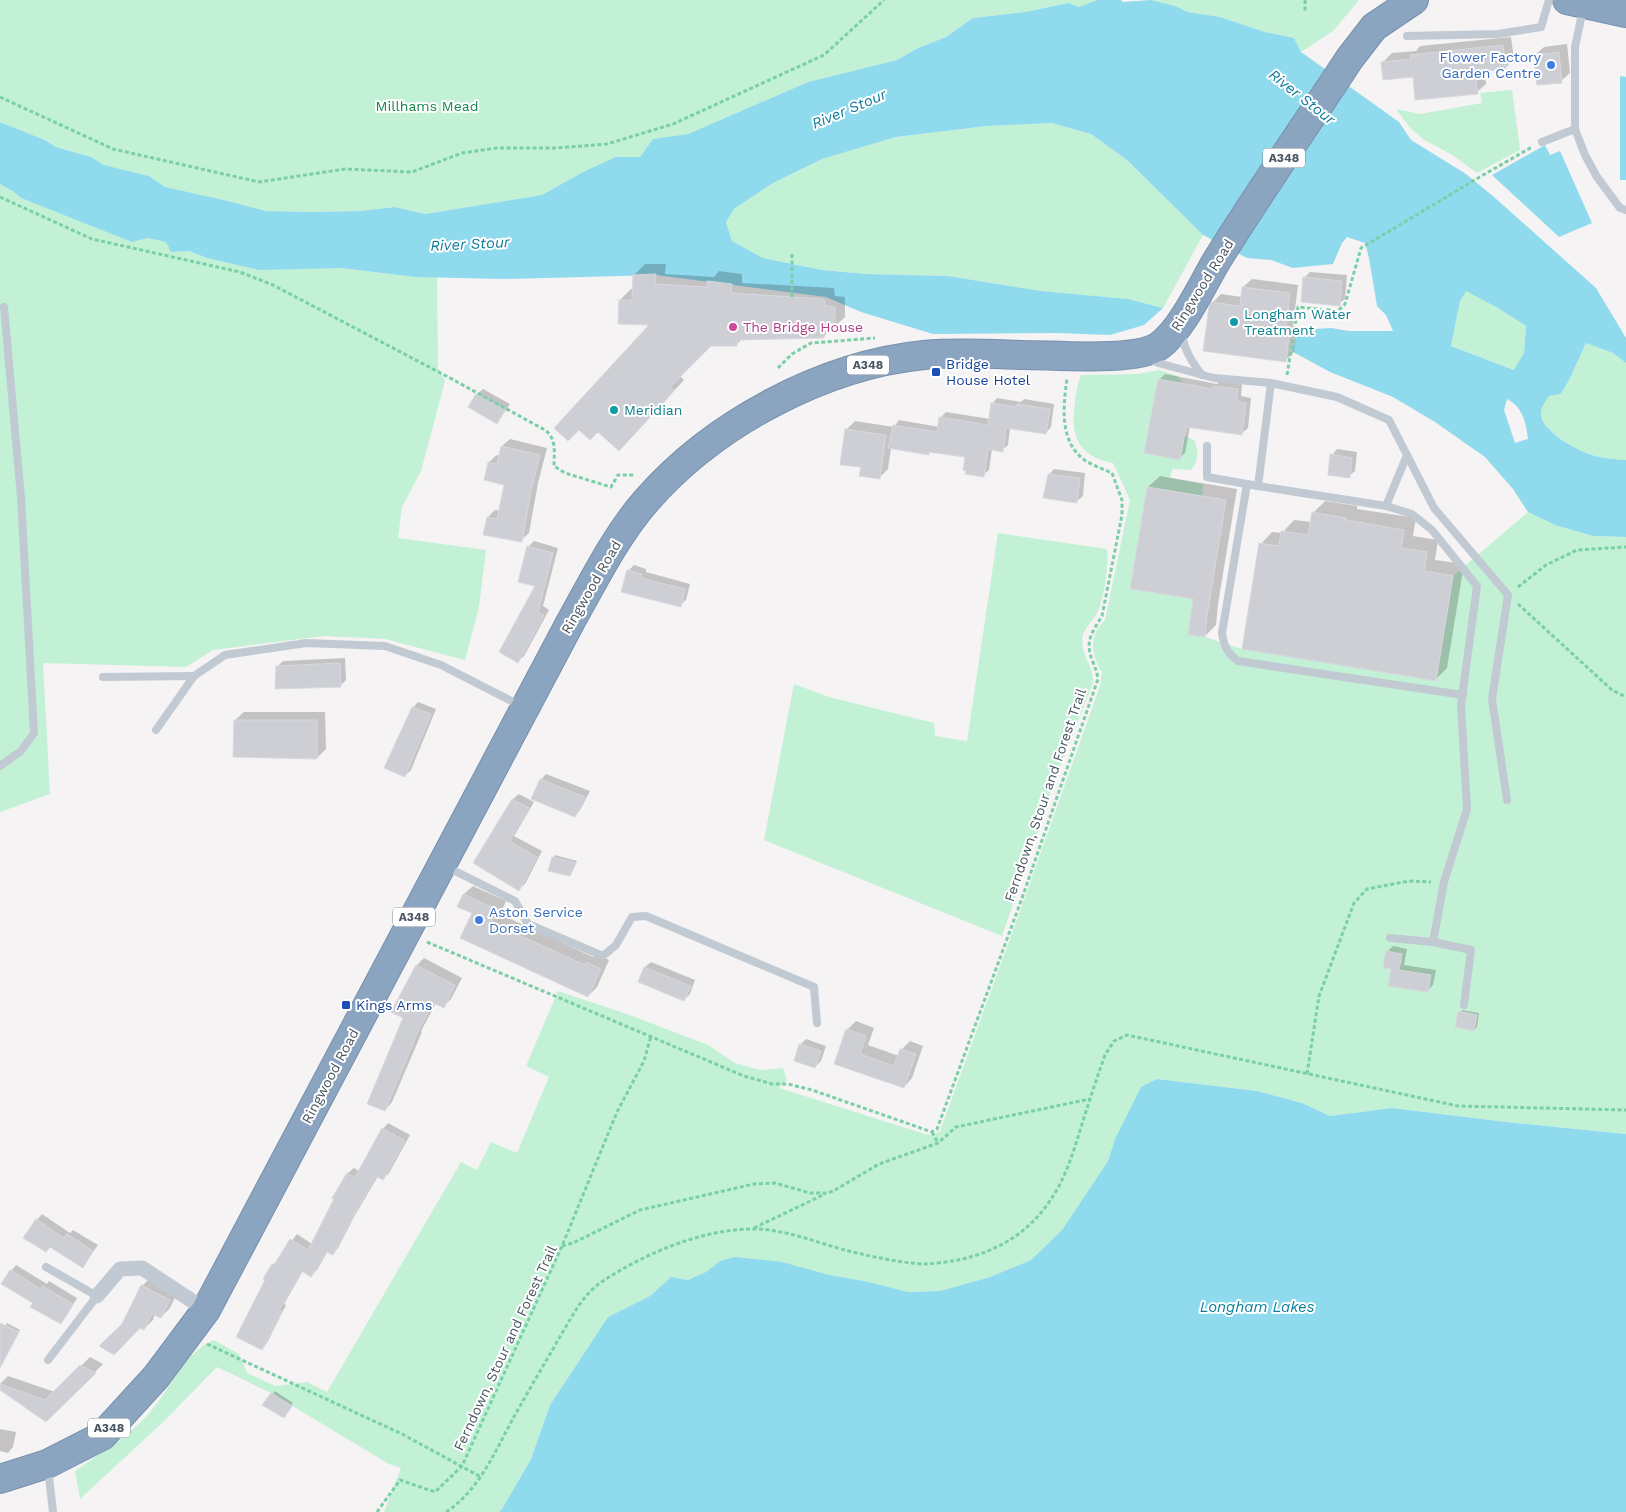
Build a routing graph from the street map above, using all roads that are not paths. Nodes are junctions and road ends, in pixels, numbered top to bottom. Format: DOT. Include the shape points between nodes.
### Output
graph roads {
  1 [pos="1414,0"];
  2 [pos="1549,0"];
  3 [pos="1573,1"];
  4 [pos="1626,13"];
  5 [pos="1407,36"];
  6 [pos="1575,129"];
  7 [pos="1542,142"];
  8 [pos="1626,210"];
  9 [pos="4,307"];
  10 [pos="1181,321"];
  11 [pos="1142,353"];
  12 [pos="1202,375"];
  13 [pos="1271,383"];
  14 [pos="1207,446"];
  15 [pos="1407,455"];
  16 [pos="1248,484"];
  17 [pos="1258,486"];
  18 [pos="1386,506"];
  19 [pos="194,676"];
  20 [pos="103,678"];
  21 [pos="1463,695"];
  22 [pos="525,708"];
  23 [pos="156,730"];
  24 [pos="0,766"];
  25 [pos="1507,800"];
  26 [pos="442,864"];
  27 [pos="1390,938"];
  28 [pos="1433,942"];
  29 [pos="1464,1005"];
  30 [pos="817,1023"];
  31 [pos="46,1268"];
  32 [pos="97,1296"];
  33 [pos="206,1310"];
  34 [pos="48,1360"];
  35 [pos="47,1464"];
  36 [pos="0,1479"];
  37 [pos="53,1512"];
  1 -- 10 [label="highway, Ringwood Road / A348" via="1374,27 1350,58"];
  2 -- 5 [label="lane" via="1541,26 1498,34"];
  3 -- 4 [label="highway"];
  3 -- 6 [label="lane"];
  6 -- 7 [label="lane"];
  6 -- 8 [label="lane" via="1597,177 1620,208"];
  9 -- 24 [label="lane" via="21,498 34,733 22,751"];
  10 -- 11 [label="highway, Ringwood Road / A348" via="1170,338"];
  10 -- 12 [label="lane" via="1183,343"];
  11 -- 12 [label="lane" via="1158,363"];
  11 -- 22 [label="highway, Ringwood Road / A348" via="1131,356 925,355 866,365 800,389 730,428 683,464 645,502 615,544"];
  12 -- 13 [label="lane"];
  13 -- 15 [label="lane" via="1337,397 1389,420"];
  13 -- 17 [label="lane"];
  14 -- 16 [label="lane" via="1207,476"];
  15 -- 18 [label="lane"];
  15 -- 25 [label="lane" via="1434,508 1508,595 1492,699"];
  16 -- 17 [label="lane"];
  16 -- 21 [label="lane" via="1222,633 1228,653 1238,660"];
  17 -- 18 [label="lane"];
  18 -- 21 [label="lane" via="1412,514 1432,530 1477,586"];
  19 -- 20 [label="lane"];
  19 -- 22 [label="lane" via="224,655 306,643 385,646 441,665"];
  19 -- 23 [label="lane"];
  21 -- 28 [label="lane" via="1467,809 1444,882"];
  22 -- 26 [label="highway, Ringwood Road / A348"];
  26 -- 30 [label="lane" via="516,901 528,924 603,956 616,945 632,916 646,916 814,987"];
  26 -- 33 [label="highway, Ringwood Road / A348"];
  27 -- 28 [label="lane"];
  28 -- 29 [label="lane" via="1472,950"];
  31 -- 32 [label="lane"];
  32 -- 33 [label="street" via="120,1269 142,1268"];
  32 -- 34 [label="lane"];
  33 -- 35 [label="highway, Ringwood Road / A348" via="156,1377 102,1436"];
  35 -- 36 [label="highway, Ringwood Road / A348"];
  35 -- 37 [label="lane"];
}
